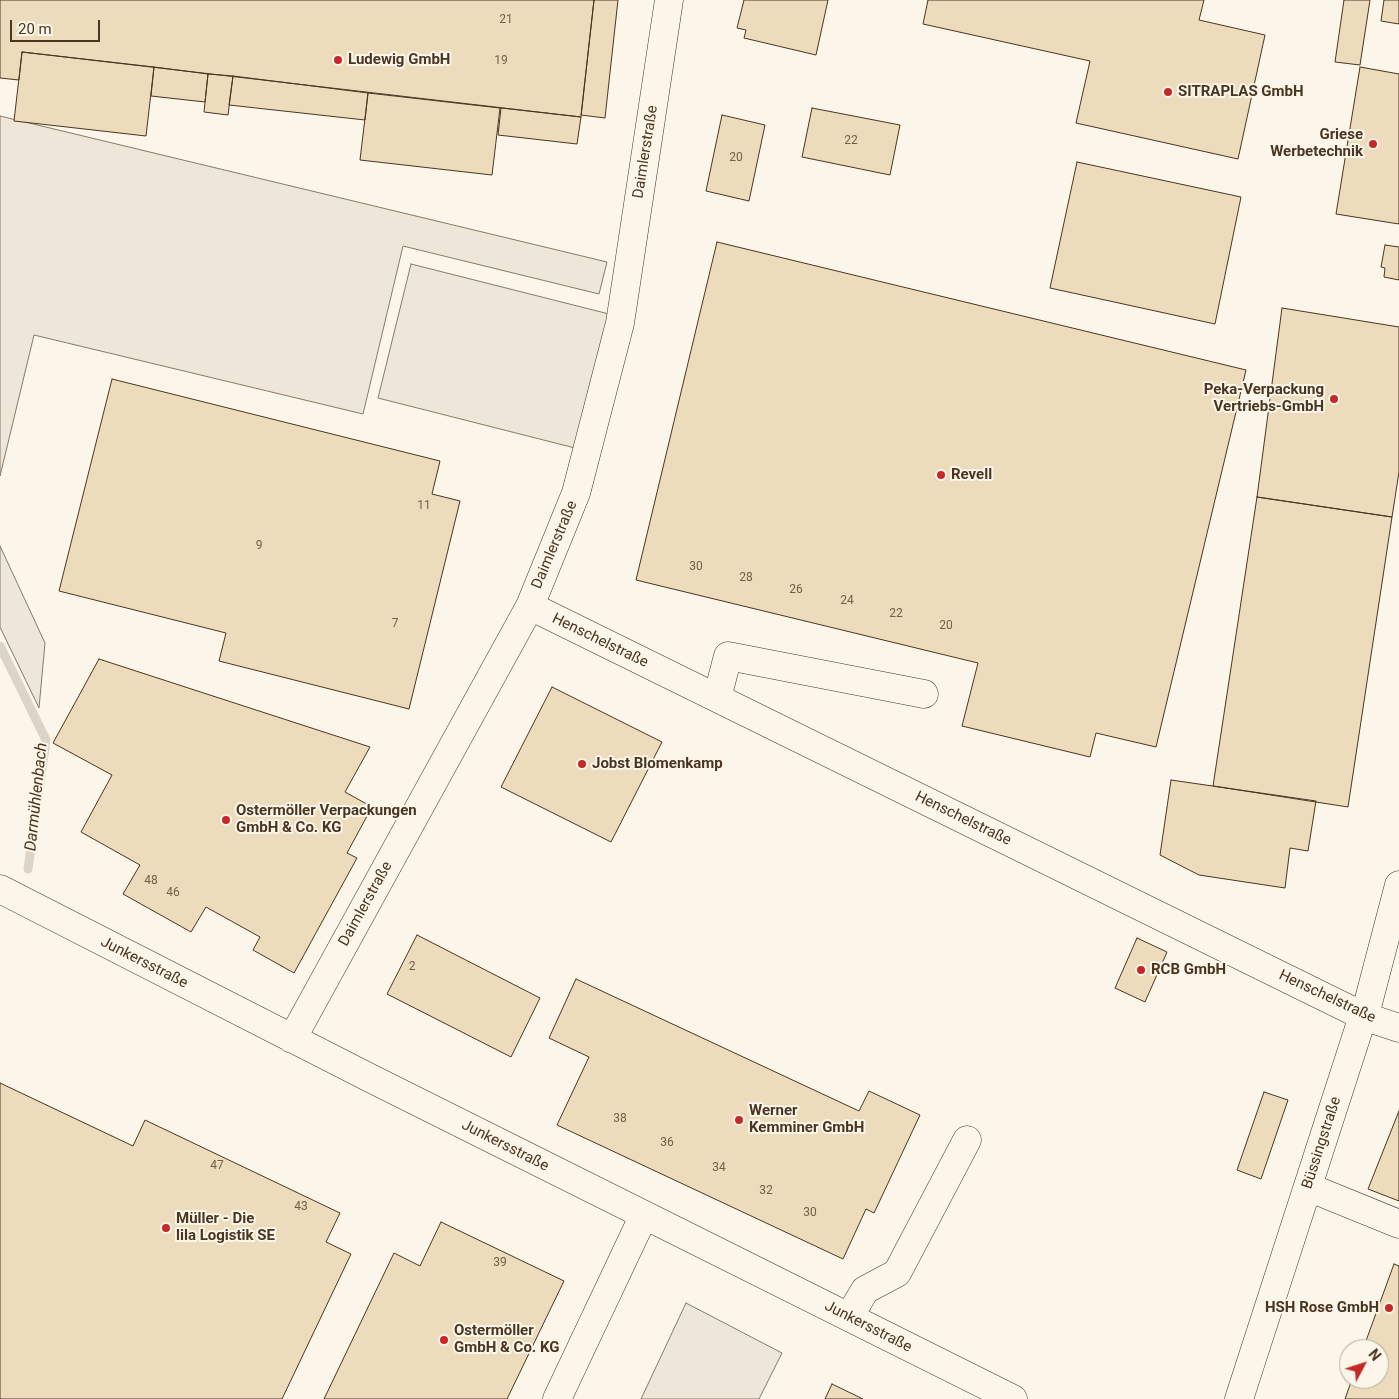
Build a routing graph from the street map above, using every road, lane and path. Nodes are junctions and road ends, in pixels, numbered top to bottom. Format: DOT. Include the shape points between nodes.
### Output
graph roads {
  1 [pos="669,0"];
  2 [pos="530,606"];
  3 [pos="924,694"];
  4 [pos="717,698"];
  5 [pos="1399,885"];
  6 [pos="0,888"];
  7 [pos="1363,1016"];
  8 [pos="1399,1028"];
  9 [pos="292,1038"];
  10 [pos="967,1140"];
  11 [pos="1308,1187"];
  12 [pos="644,1215"];
  13 [pos="1399,1224"];
  14 [pos="849,1317"];
  15 [pos="557,1399"];
  16 [pos="1013,1399"];
  17 [pos="1239,1399"];
  1 -- 2 [label="street, Daimlerstraße" via="620,323 576,493"];
  2 -- 4 [label="street, Henschelstraße"];
  2 -- 9 [label="street, Daimlerstraße"];
  3 -- 4 [label="street" via="728,656"];
  4 -- 7 [label="street, Henschelstraße"];
  5 -- 7 [label="street, Büssingstraße"];
  6 -- 9 [label="street, Junkersstraße"];
  7 -- 8 [label="street, Henschelstraße"];
  7 -- 11 [label="street, Büssingstraße"];
  9 -- 12 [label="street, Junkersstraße"];
  10 -- 14 [label="street" via="897,1273 865,1290"];
  11 -- 13 [label="street"];
  11 -- 17 [label="street, Büssingstraße"];
  12 -- 14 [label="street, Junkersstraße"];
  12 -- 15 [label="street"];
  14 -- 16 [label="street, Junkersstraße"];
}
